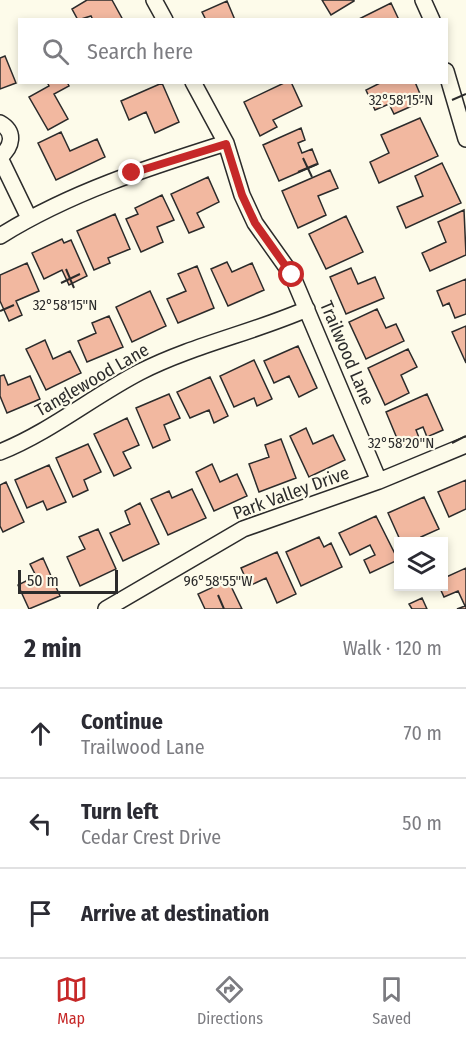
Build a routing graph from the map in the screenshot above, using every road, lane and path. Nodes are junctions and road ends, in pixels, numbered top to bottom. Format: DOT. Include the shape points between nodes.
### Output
graph roads {
  1 [pos="154,0"];
  2 [pos="166,0"];
  3 [pos="423,0"];
  4 [pos="164,18"];
  5 [pos="431,18"];
  6 [pos="448,75"];
  7 [pos="194,84"];
  8 [pos="0,123"];
  9 [pos="466,139"];
  10 [pos="226,144"];
  11 [pos="0,157"];
  12 [pos="29,218"];
  13 [pos="0,237"];
  14 [pos="307,309"];
  15 [pos="466,445"];
  16 [pos="0,452"];
  17 [pos="379,481"];
  18 [pos="106,609"];
  1 -- 4 [label="street"];
  2 -- 4 [label="street"];
  3 -- 5 [label="street"];
  6 -- 9 [label="street"];
  7 -- 10 [label="street, Trailwood Lane"];
  8 -- 11 [label="street" via="11,138 9,149"];
  10 -- 12 [label="street" via="115,179"];
  10 -- 14 [label="street, Trailwood Lane" via="255,223 292,275"];
  11 -- 12 [label="street"];
  12 -- 13 [label="street"];
  14 -- 16 [label="street, Tanglewood Lane" via="201,346 141,372 51,427"];
  14 -- 17 [label="street, Trailwood Lane"];
  15 -- 17 [label="street, Park Valley Drive"];
  17 -- 18 [label="street, Park Valley Drive" via="243,530"];
}
